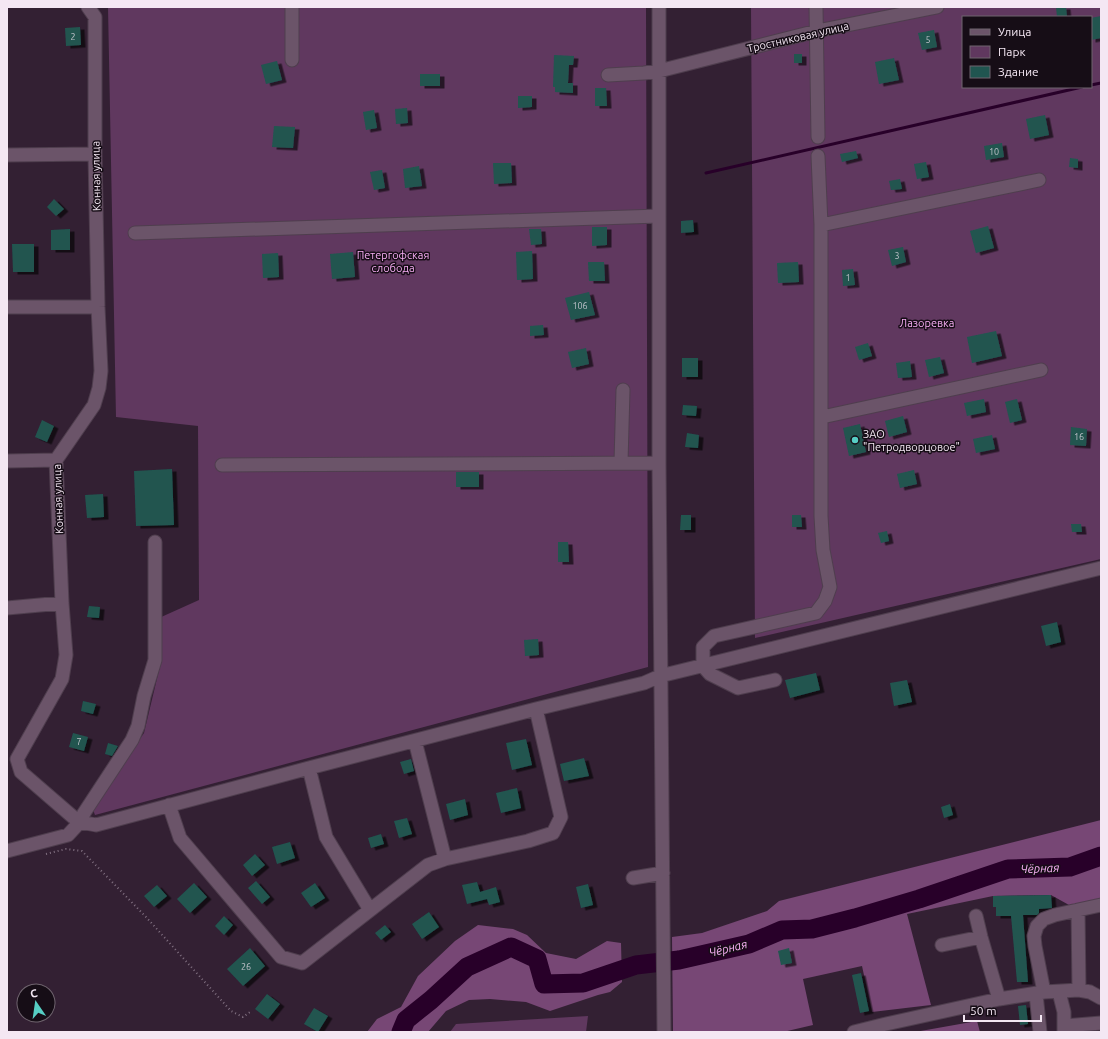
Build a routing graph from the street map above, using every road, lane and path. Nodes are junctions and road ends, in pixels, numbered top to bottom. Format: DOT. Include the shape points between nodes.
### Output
graph roads {
  1 [pos="88,7"];
  2 [pos="292,7"];
  3 [pos="659,7"];
  4 [pos="816,7"];
  5 [pos="937,7"];
  6 [pos="817,31"];
  7 [pos="292,60"];
  8 [pos="659,71"];
  9 [pos="608,75"];
  10 [pos="818,137"];
  11 [pos="95,154"];
  12 [pos="7,155"];
  13 [pos="818,156"];
  14 [pos="1039,180"];
  15 [pos="659,216"];
  16 [pos="821,225"];
  17 [pos="135,232"];
  18 [pos="7,307"];
  19 [pos="98,307"];
  20 [pos="1041,370"];
  21 [pos="623,390"];
  22 [pos="822,417"];
  23 [pos="56,460"];
  24 [pos="7,461"];
  25 [pos="621,462"];
  26 [pos="659,463"];
  27 [pos="222,465"];
  28 [pos="156,542"];
  29 [pos="1101,568"];
  30 [pos="62,603"];
  31 [pos="7,608"];
  32 [pos="703,666"];
  33 [pos="660,676"];
  34 [pos="775,680"];
  35 [pos="536,709"];
  36 [pos="415,740"];
  37 [pos="12,760"];
  38 [pos="309,768"];
  39 [pos="169,805"];
  40 [pos="80,822"];
  41 [pos="7,852"];
  42 [pos="43,854"];
  43 [pos="445,858"];
  44 [pos="663,873"];
  45 [pos="633,878"];
  46 [pos="1101,905"];
  47 [pos="370,910"];
  48 [pos="1078,910"];
  49 [pos="976,916"];
  50 [pos="981,937"];
  51 [pos="942,945"];
  52 [pos="1078,990"];
  53 [pos="1059,992"];
  54 [pos="1040,993"];
  55 [pos="1101,998"];
  56 [pos="999,999"];
  57 [pos="250,1012"];
  58 [pos="1101,1023"];
  59 [pos="1064,1029"];
  60 [pos="664,1032"];
  61 [pos="854,1032"];
  62 [pos="1040,1032"];
  1 -- 11 [label="street, Конная улица" via="95,17"];
  2 -- 7 [label="street"];
  3 -- 8 [label="street"];
  4 -- 6 [label="street"];
  5 -- 6 [label="street, Тростниковая улица"];
  6 -- 8 [label="street, Тростниковая улица"];
  6 -- 10 [label="street"];
  8 -- 9 [label="street, Тростниковая улица"];
  8 -- 15 [label="street"];
  11 -- 12 [label="street"];
  11 -- 19 [label="street, Конная улица"];
  13 -- 16 [label="street"];
  14 -- 16 [label="street"];
  15 -- 17 [label="street"];
  15 -- 26 [label="street"];
  16 -- 22 [label="street"];
  18 -- 19 [label="street"];
  19 -- 23 [label="street, Конная улица" via="101,371 99,388 94,405"];
  20 -- 22 [label="street"];
  21 -- 25 [label="street"];
  22 -- 32 [label="street" via="821,516 823,550 830,587 825,601 816,613 714,636 703,647"];
  23 -- 24 [label="street"];
  23 -- 30 [label="street, Конная улица"];
  25 -- 26 [label="street"];
  25 -- 27 [label="street"];
  26 -- 33 [label="street"];
  28 -- 40 [label="street" via="155,660 138,726 132,740"];
  29 -- 32 [label="street"];
  30 -- 31 [label="street"];
  30 -- 37 [label="street, Конная улица" via="66,655 62,679"];
  32 -- 33 [label="street"];
  32 -- 34 [label="street" via="710,674 738,688"];
  33 -- 35 [label="street" via="644,683"];
  33 -- 44 [label="street"];
  35 -- 36 [label="street"];
  35 -- 43 [label="street" via="561,817 553,833 528,841"];
  36 -- 38 [label="street"];
  36 -- 43 [label="street"];
  37 -- 40 [label="street, Конная улица" via="21,772"];
  38 -- 39 [label="street"];
  38 -- 47 [label="street" via="326,837"];
  39 -- 40 [label="street" via="96,825"];
  39 -- 47 [label="street" via="180,838 280,957 302,963"];
  40 -- 41 [label="street" via="68,835"];
  42 -- 57 [label="path" via="66,849 82,851 232,1011 243,1017"];
  43 -- 47 [label="street" via="428,865"];
  44 -- 45 [label="street"];
  44 -- 60 [label="street"];
  46 -- 48 [label="street"];
  48 -- 52 [label="street"];
  48 -- 54 [label="street" via="1044,919 1037,926 1034,936"];
  49 -- 50 [label="street"];
  50 -- 51 [label="street"];
  50 -- 56 [label="street"];
  52 -- 53 [label="street"];
  52 -- 55 [label="street" via="1090,992"];
  53 -- 54 [label="street"];
  53 -- 59 [label="street" via="1064,1012"];
  54 -- 56 [label="street"];
  54 -- 62 [label="street"];
  56 -- 61 [label="street"];
  58 -- 59 [label="street"];
}
